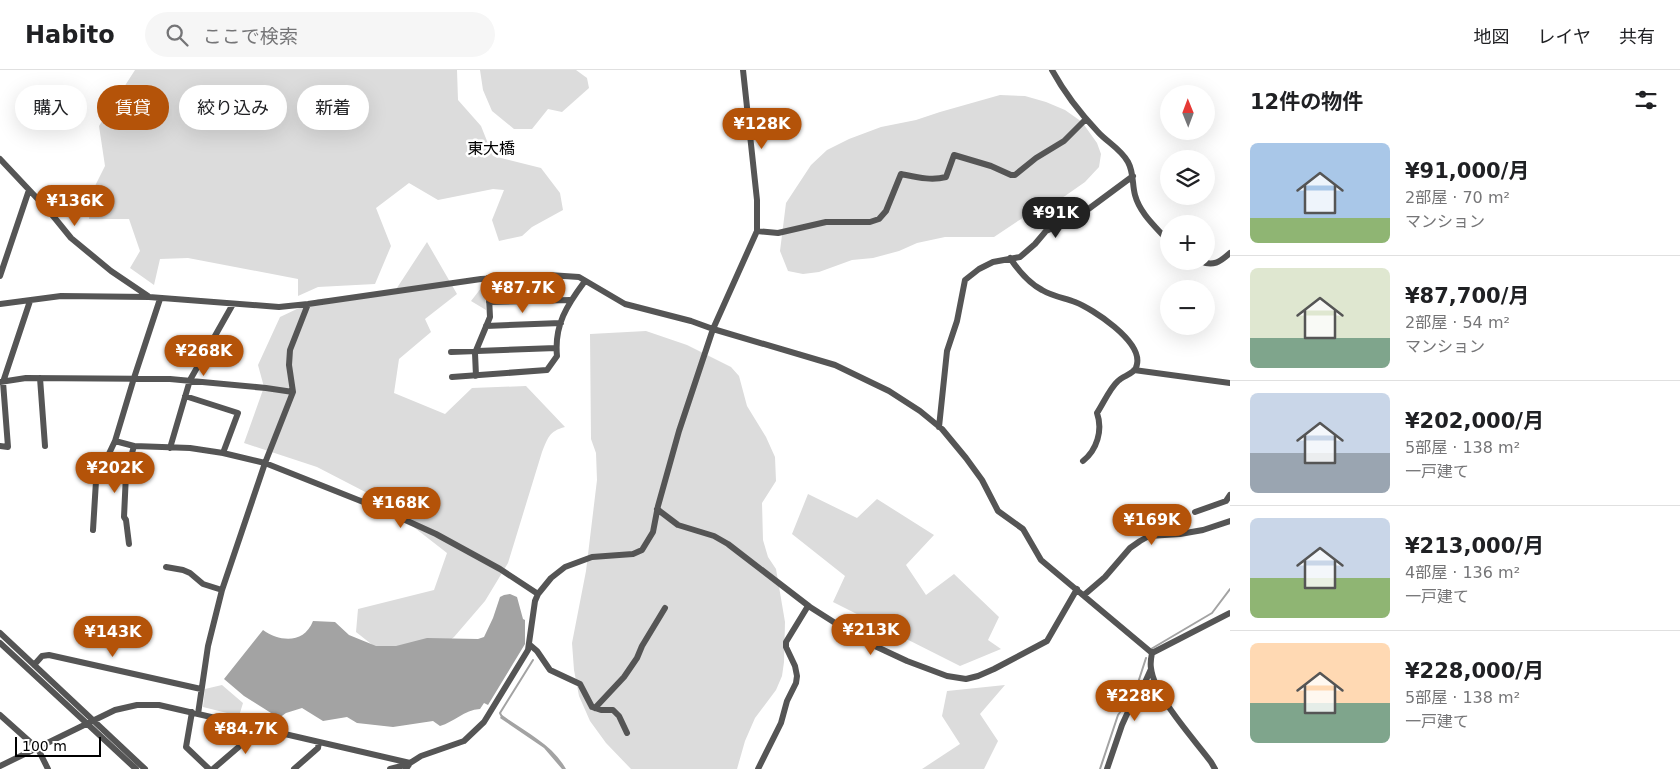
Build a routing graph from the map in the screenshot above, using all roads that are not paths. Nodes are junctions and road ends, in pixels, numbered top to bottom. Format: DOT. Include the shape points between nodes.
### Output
graph roads {
  1 [pos="744,70"];
  2 [pos="1052,70"];
  3 [pos="1086,120"];
  4 [pos="0,159"];
  5 [pos="1133,176"];
  6 [pos="29,190"];
  7 [pos="758,231"];
  8 [pos="1160,231"];
  9 [pos="1230,253"];
  10 [pos="1010,258"];
  11 [pos="1215,263"];
  12 [pos="0,276"];
  13 [pos="488,278"];
  14 [pos="585,281"];
  15 [pos="149,297"];
  16 [pos="160,299"];
  17 [pos="570,300"];
  18 [pos="30,301"];
  19 [pos="489,302"];
  20 [pos="0,304"];
  21 [pos="233,304"];
  22 [pos="308,304"];
  23 [pos="561,324"];
  24 [pos="486,326"];
  25 [pos="713,329"];
  26 [pos="556,348"];
  27 [pos="476,351"];
  28 [pos="451,352"];
  29 [pos="1134,370"];
  30 [pos="476,376"];
  31 [pos="452,377"];
  32 [pos="40,378"];
  33 [pos="134,378"];
  34 [pos="190,380"];
  35 [pos="2,382"];
  36 [pos="1230,384"];
  37 [pos="293,392"];
  38 [pos="185,396"];
  39 [pos="939,427"];
  40 [pos="115,441"];
  41 [pos="0,446"];
  42 [pos="45,446"];
  43 [pos="134,446"];
  44 [pos="170,448"];
  45 [pos="223,453"];
  46 [pos="1083,461"];
  47 [pos="265,463"];
  48 [pos="1230,495"];
  49 [pos="657,509"];
  50 [pos="1195,512"];
  51 [pos="1230,521"];
  52 [pos="93,530"];
  53 [pos="129,544"];
  54 [pos="166,567"];
  55 [pos="1077,589"];
  56 [pos="222,590"];
  57 [pos="538,594"];
  58 [pos="1084,595"];
  59 [pos="808,606"];
  60 [pos="665,608"];
  61 [pos="1230,612"];
  62 [pos="0,633"];
  63 [pos="0,643"];
  64 [pos="530,645"];
  65 [pos="1152,653"];
  66 [pos="34,665"];
  67 [pos="1151,669"];
  68 [pos="201,689"];
  69 [pos="595,708"];
  70 [pos="195,713"];
  71 [pos="0,715"];
  72 [pos="90,721"];
  73 [pos="256,727"];
  74 [pos="627,733"];
  75 [pos="319,742"];
  76 [pos="38,749"];
  77 [pos="0,766"];
  78 [pos="408,766"];
  79 [pos="48,769"];
  80 [pos="136,769"];
  81 [pos="145,769"];
  82 [pos="209,769"];
  83 [pos="213,769"];
  84 [pos="294,769"];
  85 [pos="390,769"];
  86 [pos="758,769"];
  87 [pos="1107,769"];
  88 [pos="1215,769"];
  1 -- 7 [label="street"];
  2 -- 3 [label="street"];
  3 -- 5 [label="street" via="1122,154"];
  3 -- 7 [label="street" via="1064,141 1015,176 954,156 946,177 929,179 901,174 886,211 870,222 826,222 778,233"];
  4 -- 6 [label="street"];
  5 -- 8 [label="street" via="1140,208"];
  5 -- 10 [label="street" via="1079,216 1046,231 1020,257"];
  6 -- 12 [label="street"];
  6 -- 15 [label="street" via="71,238"];
  7 -- 25 [label="street"];
  9 -- 11 [label="street"];
  10 -- 29 [label="street" via="1018,270 1042,290 1076,302 1119,329 1136,355 1138,364"];
  10 -- 39 [label="street" via="993,262 965,280 947,351"];
  13 -- 14 [label="street" via="549,274 579,277"];
  13 -- 19 [label="street"];
  13 -- 22 [label="street"];
  14 -- 17 [label="street"];
  14 -- 25 [label="street" via="624,304"];
  15 -- 16 [label="street"];
  15 -- 18 [label="street" via="61,296"];
  16 -- 21 [label="street"];
  16 -- 33 [label="street"];
  17 -- 19 [label="street"];
  17 -- 23 [label="street"];
  18 -- 20 [label="street"];
  18 -- 35 [label="street"];
  19 -- 24 [label="street" via="490,317"];
  21 -- 22 [label="street" via="279,307"];
  21 -- 34 [label="street"];
  22 -- 37 [label="street" via="290,350"];
  23 -- 24 [label="street"];
  23 -- 26 [label="street"];
  24 -- 27 [label="street"];
  25 -- 39 [label="street" via="835,365 888,391"];
  25 -- 49 [label="street"];
  26 -- 27 [label="street"];
  26 -- 30 [label="street" via="557,356 547,370"];
  27 -- 28 [label="street"];
  27 -- 30 [label="street"];
  29 -- 36 [label="street"];
  29 -- 46 [label="street" via="1118,380 1097,413 1101,424 1094,450"];
  30 -- 31 [label="street"];
  32 -- 33 [label="street"];
  32 -- 35 [label="street"];
  32 -- 42 [label="street"];
  33 -- 34 [label="street"];
  33 -- 40 [label="street"];
  34 -- 37 [label="street"];
  34 -- 38 [label="street"];
  35 -- 41 [label="street" via="8,447"];
  37 -- 47 [label="street"];
  38 -- 44 [label="street"];
  38 -- 45 [label="street" via="238,413"];
  39 -- 55 [label="street" via="982,480 998,511 1023,529 1041,560"];
  40 -- 43 [label="street"];
  40 -- 52 [label="street" via="96,481"];
  43 -- 44 [label="street"];
  43 -- 53 [label="street" via="126,474 124,517"];
  44 -- 45 [label="street"];
  45 -- 47 [label="street"];
  47 -- 56 [label="street"];
  47 -- 57 [label="street" via="381,508 436,534"];
  48 -- 50 [label="street" via="1226,501"];
  49 -- 57 [label="street" via="653,532 642,550 627,555 592,557 565,567"];
  49 -- 59 [label="street" via="678,525 714,536 728,544"];
  51 -- 58 [label="street" via="1203,530 1150,536 1140,541"];
  54 -- 56 [label="street" via="183,570 203,584"];
  55 -- 58 [label="street"];
  55 -- 59 [label="street" via="1048,641 994,669 966,679 947,676 907,661 862,640"];
  56 -- 68 [label="street"];
  57 -- 64 [label="street" via="532,616"];
  58 -- 65 [label="street"];
  59 -- 86 [label="street" via="786,642 795,666 796,684"];
  60 -- 69 [label="street" via="629,671"];
  61 -- 65 [label="street"];
  62 -- 66 [label="street"];
  63 -- 72 [label="street"];
  64 -- 69 [label="street" via="550,670 580,684"];
  64 -- 78 [label="street" via="477,730 464,741 421,756"];
  65 -- 67 [label="street"];
  66 -- 68 [label="street" via="42,656 49,656"];
  66 -- 72 [label="street"];
  67 -- 87 [label="street" via="1122,725"];
  67 -- 88 [label="street" via="1167,704"];
  68 -- 70 [label="street"];
  69 -- 74 [label="street" via="613,710"];
  70 -- 72 [label="street" via="159,705 138,705 121,708"];
  70 -- 73 [label="street"];
  70 -- 82 [label="street" via="186,747"];
  71 -- 76 [label="street"];
  72 -- 76 [label="street"];
  72 -- 80 [label="street"];
  72 -- 81 [label="street"];
  73 -- 75 [label="street"];
  73 -- 83 [label="street" via="255,733"];
  75 -- 78 [label="street"];
  75 -- 84 [label="street" via="318,748"];
  76 -- 77 [label="street"];
  76 -- 79 [label="street"];
  78 -- 85 [label="street"];
}
